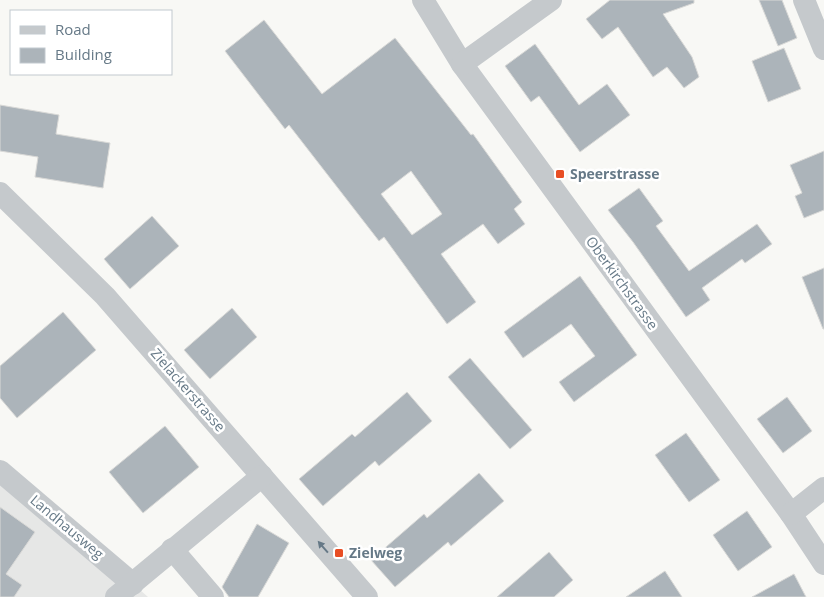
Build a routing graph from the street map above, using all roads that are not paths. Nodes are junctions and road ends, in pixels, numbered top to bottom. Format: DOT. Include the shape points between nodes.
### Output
graph roads {
  1 [pos="423,0"];
  2 [pos="551,0"];
  3 [pos="804,0"];
  4 [pos="824,48"];
  5 [pos="462,64"];
  6 [pos="0,193"];
  7 [pos="0,471"];
  8 [pos="262,476"];
  9 [pos="824,488"];
  10 [pos="791,514"];
  11 [pos="172,549"];
  12 [pos="824,564"];
  13 [pos="124,590"];
  14 [pos="213,597"];
  15 [pos="367,597"];
  1 -- 5 [label="street, Oberkirchstrasse"];
  2 -- 5 [label="street"];
  3 -- 4 [label="street"];
  5 -- 10 [label="street, Oberkirchstrasse"];
  6 -- 8 [label="street, Zielackerstrasse" via="105,296"];
  7 -- 13 [label="street, Landhausweg"];
  8 -- 11 [label="street"];
  15 -- 8 [label="street, Zielackerstrasse, one-way"];
  9 -- 10 [label="street"];
  10 -- 12 [label="street, Oberkirchstrasse"];
  11 -- 13 [label="street"];
  11 -- 14 [label="street"];
}
